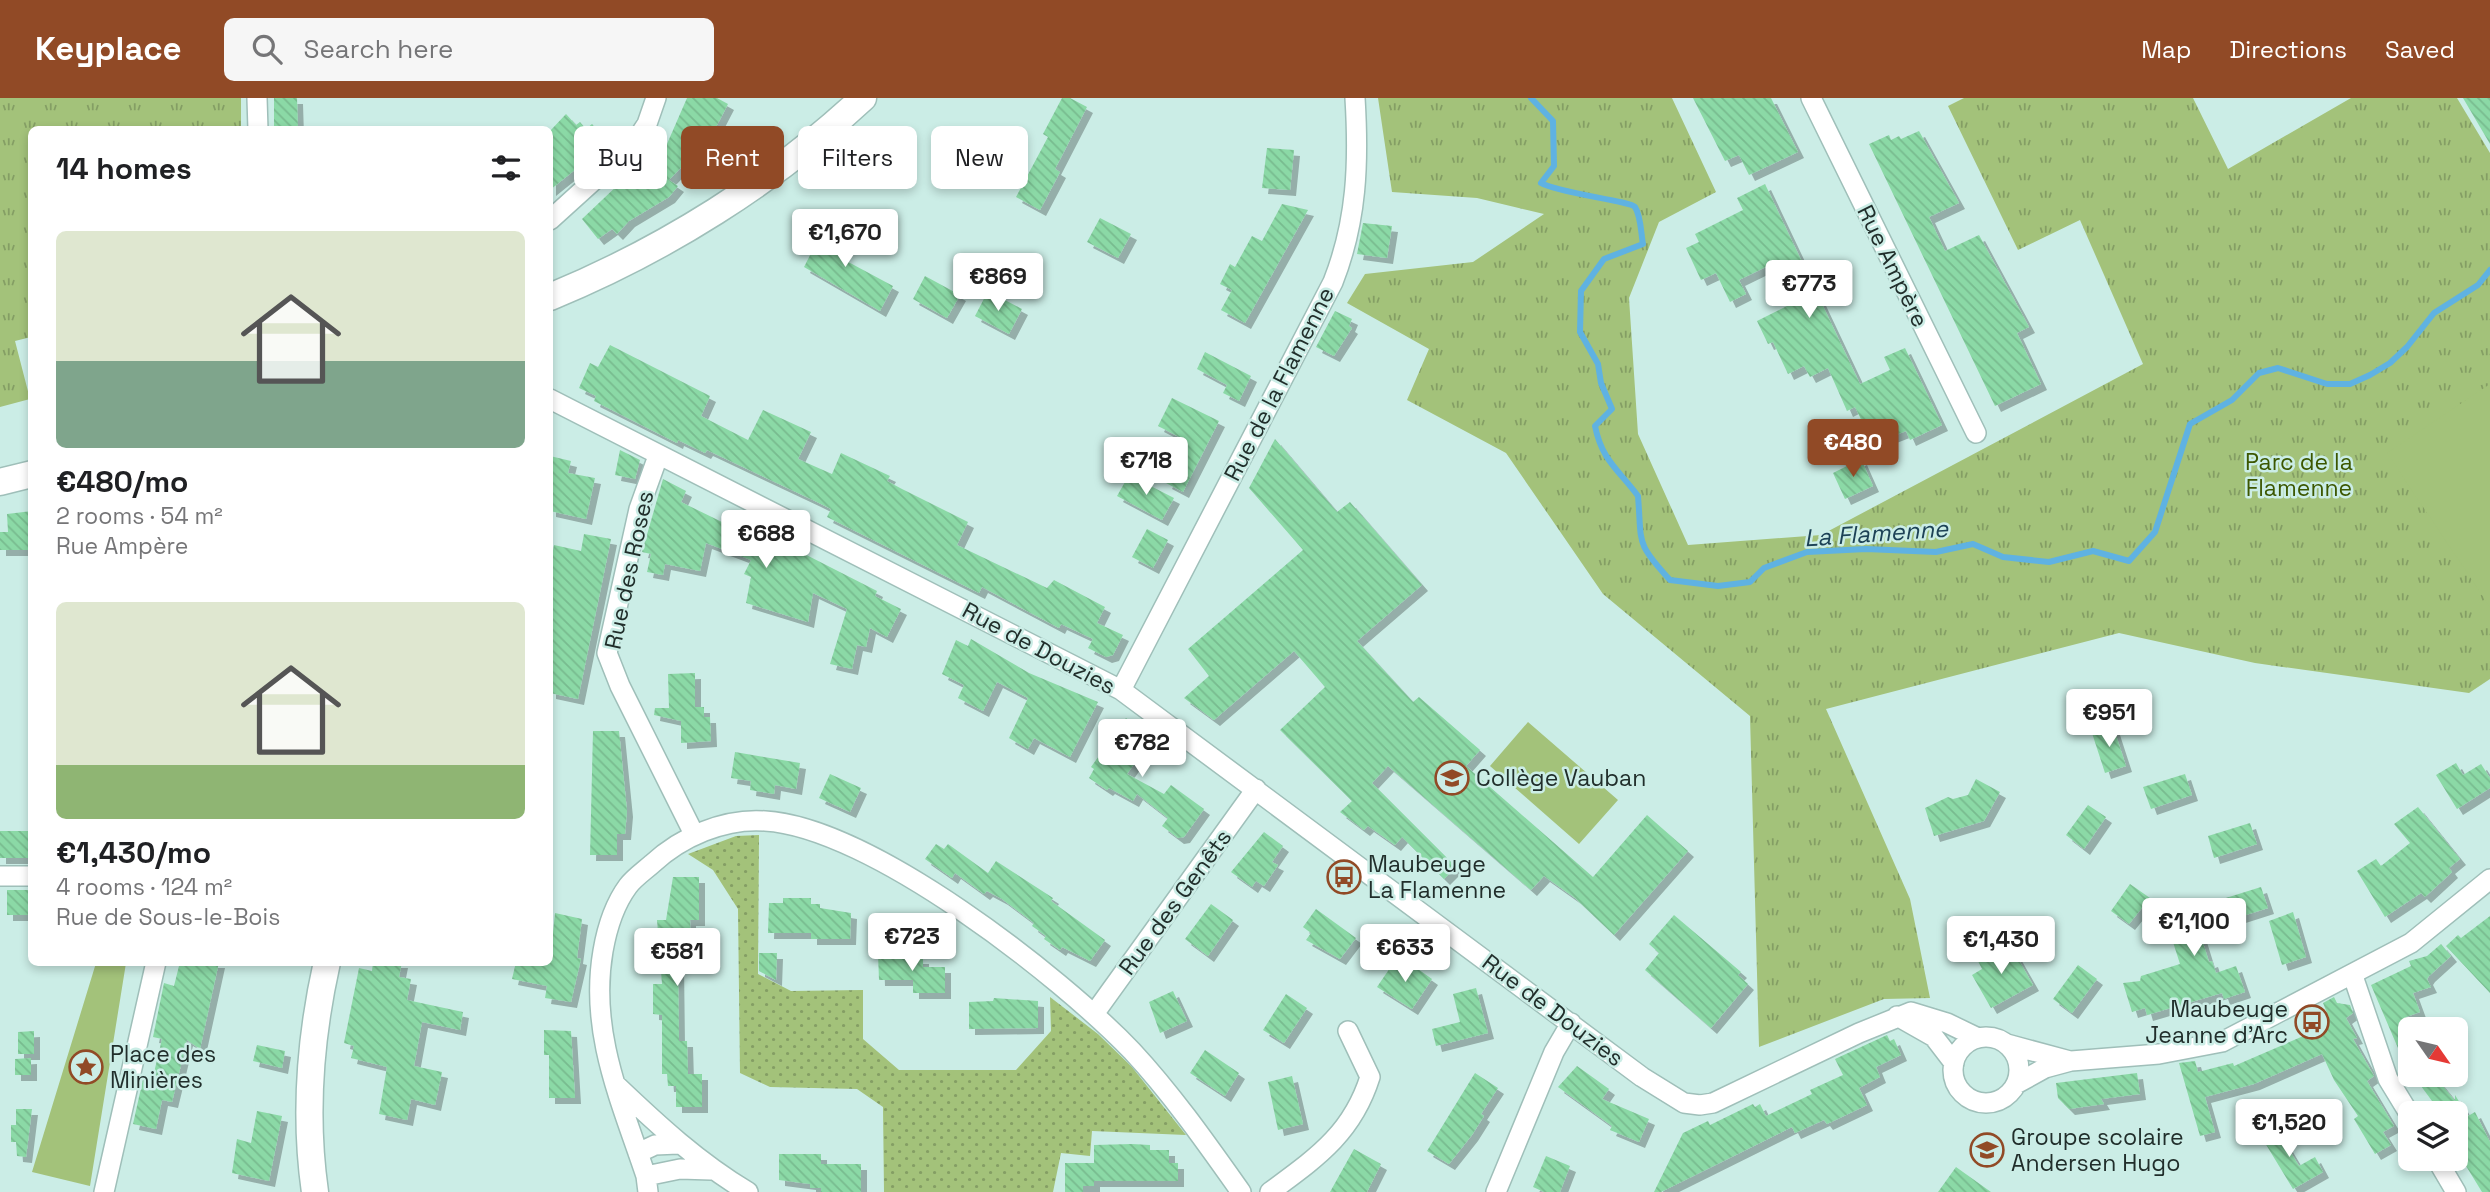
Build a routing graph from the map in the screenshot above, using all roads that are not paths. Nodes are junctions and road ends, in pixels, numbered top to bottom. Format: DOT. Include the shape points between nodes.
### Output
graph roads {
  1 [pos="257,98"];
  2 [pos="656,98"];
  3 [pos="863,98"];
  4 [pos="1354,98"];
  5 [pos="1811,98"];
  6 [pos="258,126"];
  7 [pos="553,217"];
  8 [pos="553,296"];
  9 [pos="555,405"];
  10 [pos="1976,433"];
  11 [pos="658,456"];
  12 [pos="28,475"];
  13 [pos="0,482"];
  14 [pos="1121,690"];
  15 [pos="1256,789"];
  16 [pos="694,834"];
  17 [pos="0,876"];
  18 [pos="28,876"];
  19 [pos="2490,878"];
  20 [pos="155,966"];
  21 [pos="326,966"];
  22 [pos="2353,976"];
  23 [pos="1094,1014"];
  24 [pos="1897,1016"];
  25 [pos="1570,1023"];
  26 [pos="1348,1031"];
  27 [pos="1978,1038"];
  28 [pos="2007,1044"];
  29 [pos="2071,1061"];
  30 [pos="1954,1063"];
  31 [pos="612,1080"];
  32 [pos="2016,1084"];
  33 [pos="2401,1101"];
  34 [pos="308,1144"];
  35 [pos="678,1144"];
  36 [pos="638,1153"];
  37 [pos="711,1170"];
  38 [pos="2444,1171"];
  39 [pos="647,1184"];
  40 [pos="104,1192"];
  41 [pos="301,1192"];
  42 [pos="315,1192"];
  43 [pos="748,1192"];
  44 [pos="1241,1192"];
  45 [pos="1270,1192"];
  46 [pos="1496,1192"];
  47 [pos="2456,1192"];
  1 -- 6 [label="street"];
  2 -- 7 [label="street" via="634,144"];
  3 -- 8 [label="main road" via="805,149 737,198 660,243"];
  4 -- 14 [label="street, Rue de la Flamenne" via="1358,149 1348,244 1333,282"];
  5 -- 10 [label="street, Rue Ampère"];
  9 -- 11 [label="street, Rue de Douzies"];
  11 -- 14 [label="street, Rue de Douzies"];
  11 -- 16 [label="street, Rue des Roses" via="639,509 607,653"];
  12 -- 13 [label="main road"];
  14 -- 15 [label="street, Rue de Douzies"];
  15 -- 23 [label="street, Rue des Genêts"];
  15 -- 25 [label="street, Rue de Douzies"];
  16 -- 23 [label="street" via="766,821 817,833 875,859 966,914"];
  16 -- 31 [label="street" via="629,885 608,924 598,1009"];
  17 -- 18 [label="street"];
  19 -- 22 [label="street" via="2411,943"];
  20 -- 40 [label="street"];
  21 -- 34 [label="main road" via="309,1091"];
  22 -- 29 [label="street" via="2222,1042 2159,1054"];
  22 -- 33 [label="street" via="2388,1079"];
  23 -- 44 [label="street" via="1161,1084"];
  24 -- 25 [label="street, Rue de Douzies" via="1713,1103 1684,1103"];
  24 -- 27 [label="street" via="1911,1012"];
  24 -- 30 [label="street" via="1934,1037"];
  25 -- 46 [label="street"];
  26 -- 45 [label="street" via="1370,1077 1361,1106 1322,1153"];
  27 -- 28 [label="street"];
  27 -- 30 [label="street" via="1961,1049"];
  28 -- 29 [label="street"];
  28 -- 32 [label="street" via="2018,1060"];
  29 -- 32 [label="street" via="2045,1068"];
  30 -- 32 [label="street" via="1959,1088 1975,1101 1997,1101"];
  31 -- 35 [label="street"];
  31 -- 36 [label="street"];
  34 -- 41 [label="main road"];
  34 -- 42 [label="main road"];
  35 -- 36 [label="street" via="655,1145"];
  35 -- 37 [label="street"];
  36 -- 39 [label="street"];
  37 -- 39 [label="street" via="680,1169"];
  37 -- 43 [label="street"];
  38 -- 47 [label="street"];
}
